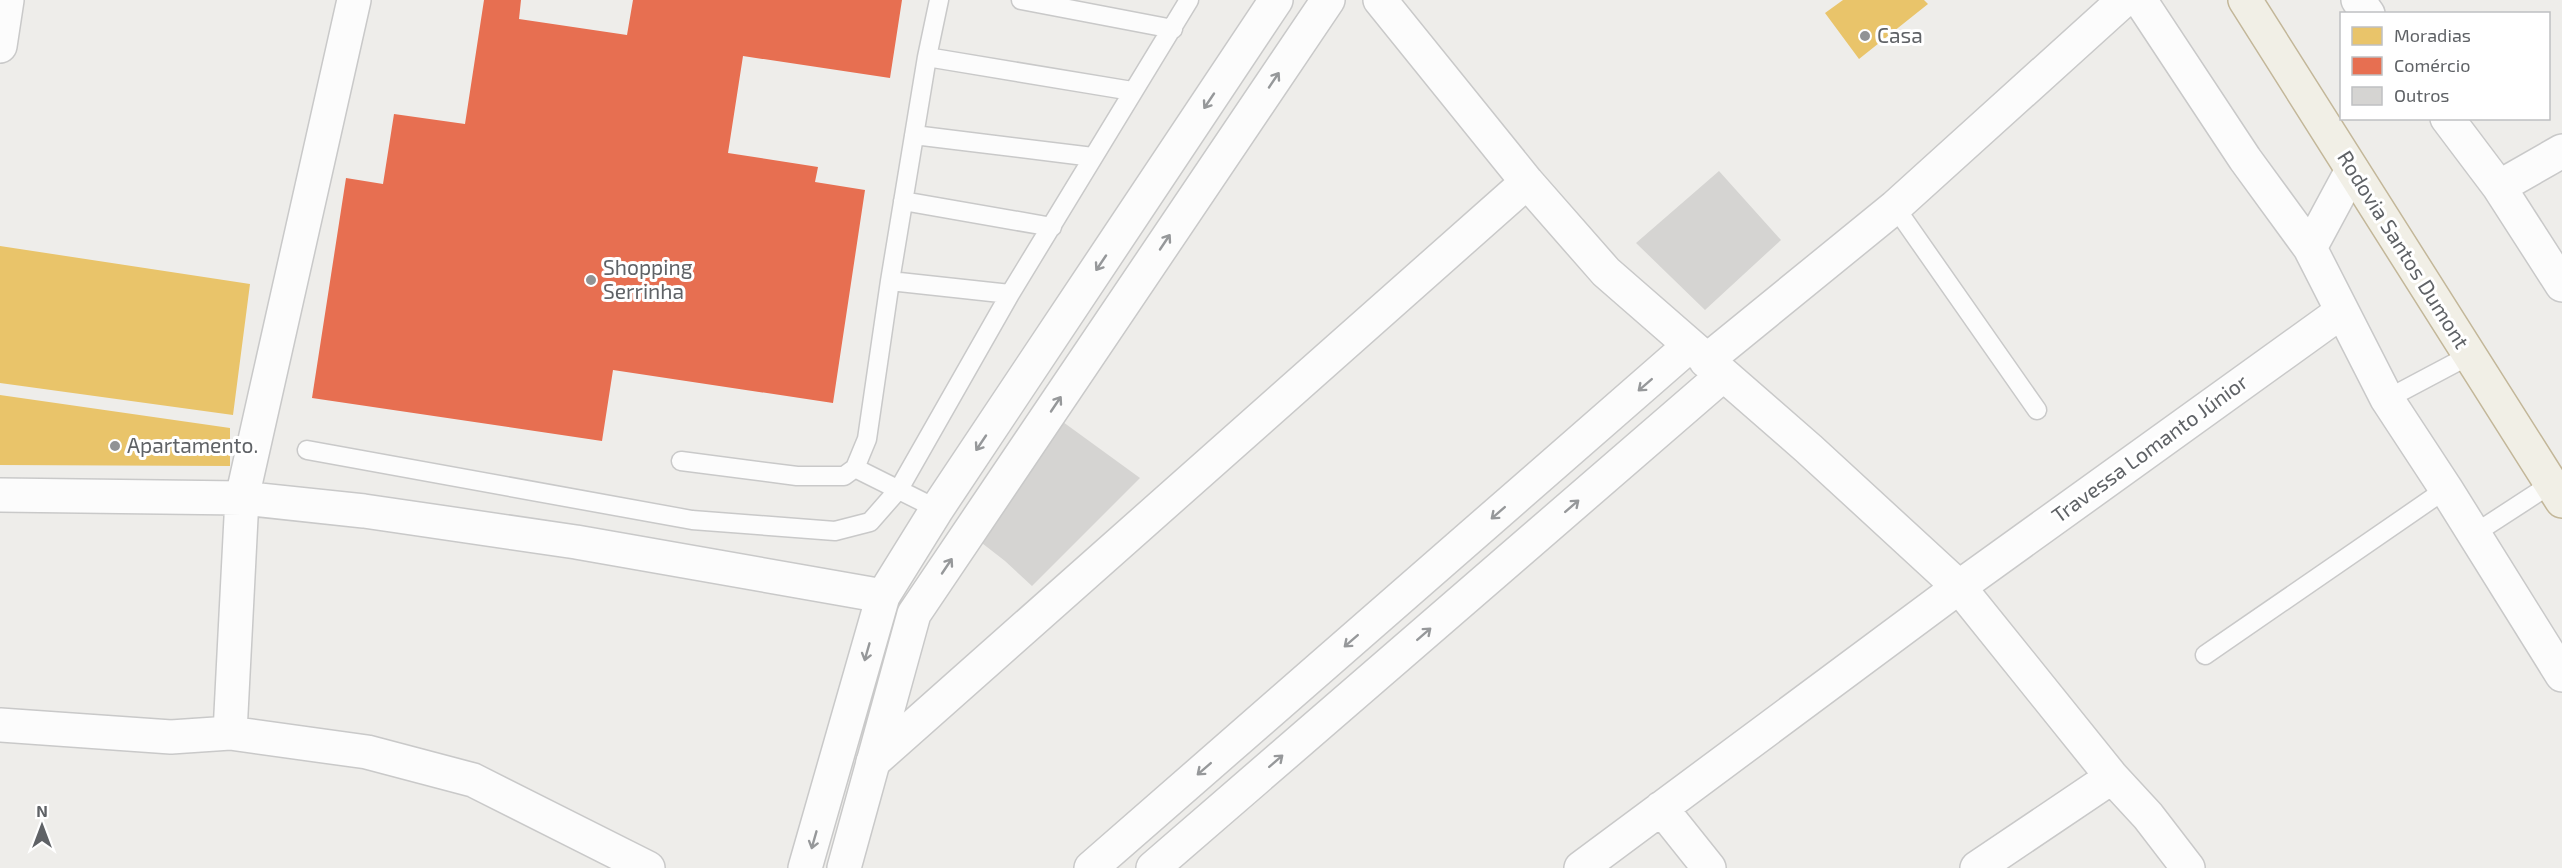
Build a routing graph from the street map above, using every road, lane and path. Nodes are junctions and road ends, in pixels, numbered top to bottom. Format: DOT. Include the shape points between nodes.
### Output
graph roads {
  1 [pos="7,0"];
  2 [pos="354,0"];
  3 [pos="939,0"];
  4 [pos="1021,0"];
  5 [pos="1188,0"];
  6 [pos="1276,0"];
  7 [pos="1328,0"];
  8 [pos="1380,0"];
  9 [pos="2124,0"];
  10 [pos="2140,0"];
  11 [pos="2245,0"];
  12 [pos="1173,29"];
  13 [pos="0,46"];
  14 [pos="927,57"];
  15 [pos="1132,91"];
  16 [pos="2449,120"];
  17 [pos="914,135"];
  18 [pos="2562,151"];
  19 [pos="1093,158"];
  20 [pos="2352,170"];
  21 [pos="1527,182"];
  22 [pos="2499,187"];
  23 [pos="903,201"];
  24 [pos="1895,207"];
  25 [pos="1052,227"];
  26 [pos="2310,248"];
  27 [pos="890,281"];
  28 [pos="2562,285"];
  29 [pos="1010,294"];
  30 [pos="2341,312"];
  31 [pos="2470,356"];
  32 [pos="1706,361"];
  33 [pos="2386,399"];
  34 [pos="2037,410"];
  35 [pos="307,450"];
  36 [pos="681,461"];
  37 [pos="855,468"];
  38 [pos="899,489"];
  39 [pos="2446,489"];
  40 [pos="2557,492"];
  41 [pos="0,495"];
  42 [pos="242,498"];
  43 [pos="937,509"];
  44 [pos="971,530"];
  45 [pos="2474,534"];
  46 [pos="1959,587"];
  47 [pos="883,596"];
  48 [pos="914,614"];
  49 [pos="2205,655"];
  50 [pos="2562,675"];
  51 [pos="0,725"];
  52 [pos="230,733"];
  53 [pos="873,762"];
  54 [pos="2112,777"];
  55 [pos="1661,808"];
  56 [pos="626,861"];
  57 [pos="648,868"];
  58 [pos="806,868"];
  59 [pos="844,868"];
  60 [pos="1092,868"];
  61 [pos="1153,868"];
  62 [pos="1581,868"];
  63 [pos="1709,868"];
  64 [pos="1977,868"];
  65 [pos="2188,868"];
  1 -- 13 [label="street"];
  2 -- 42 [label="street"];
  3 -- 14 [label="lane"];
  4 -- 12 [label="lane"];
  5 -- 12 [label="lane"];
  6 -- 43 [label="street, one-way"];
  44 -- 7 [label="street, one-way"];
  8 -- 21 [label="street"];
  9 -- 24 [label="street"];
  10 -- 26 [label="street" via="2245,159"];
  11 -- 20 [label="highway, Rodovia Santos Dumont"];
  12 -- 15 [label="lane"];
  14 -- 15 [label="lane"];
  14 -- 17 [label="lane"];
  15 -- 19 [label="lane"];
  16 -- 22 [label="street"];
  17 -- 19 [label="lane"];
  17 -- 23 [label="lane"];
  18 -- 22 [label="street"];
  19 -- 25 [label="lane"];
  20 -- 26 [label="street"];
  20 -- 31 [label="highway, Rodovia Santos Dumont"];
  21 -- 32 [label="street" via="1606,272"];
  21 -- 53 [label="street"];
  22 -- 28 [label="street"];
  23 -- 25 [label="lane"];
  23 -- 27 [label="lane"];
  24 -- 32 [label="street"];
  24 -- 34 [label="lane"];
  25 -- 29 [label="lane"];
  26 -- 30 [label="street"];
  27 -- 29 [label="lane"];
  27 -- 37 [label="lane" via="867,439"];
  29 -- 38 [label="lane"];
  30 -- 33 [label="street"];
  30 -- 46 [label="street, Travessa Lomanto Júnior"];
  31 -- 33 [label="lane"];
  31 -- 40 [label="highway, Rodovia Santos Dumont"];
  32 -- 46 [label="street" via="1818,457"];
  32 -- 60 [label="street, one-way"];
  61 -- 32 [label="street, one-way"];
  33 -- 39 [label="street"];
  35 -- 38 [label="lane" via="692,520 835,531 870,522"];
  36 -- 37 [label="lane" via="798,476 844,476"];
  37 -- 38 [label="lane"];
  38 -- 43 [label="lane"];
  39 -- 45 [label="street"];
  39 -- 49 [label="lane"];
  40 -- 45 [label="lane"];
  41 -- 42 [label="street"];
  42 -- 47 [label="street" via="364,511 576,542"];
  42 -- 52 [label="street"];
  43 -- 44 [label="street"];
  43 -- 47 [label="street"];
  48 -- 44 [label="street, one-way"];
  45 -- 50 [label="street"];
  46 -- 54 [label="street"];
  46 -- 55 [label="street, Travessa Lomanto Júnior"];
  47 -- 48 [label="street"];
  47 -- 58 [label="street, one-way"];
  48 -- 53 [label="street"];
  51 -- 52 [label="street" via="171,737"];
  52 -- 56 [label="street" via="367,752 473,780"];
  53 -- 59 [label="street"];
  54 -- 64 [label="street"];
  54 -- 65 [label="street"];
  55 -- 62 [label="street, Travessa Lomanto Júnior"];
  55 -- 63 [label="street"];
  56 -- 57 [label="street"];
}
